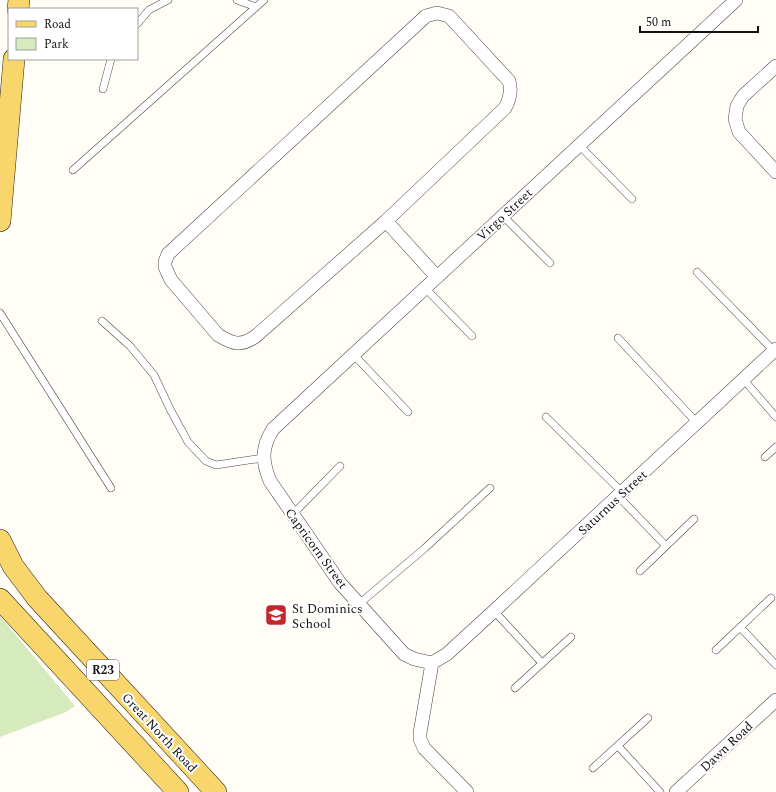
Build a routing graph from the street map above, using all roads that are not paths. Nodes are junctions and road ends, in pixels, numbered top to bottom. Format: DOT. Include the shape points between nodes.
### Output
graph roads {
  1 [pos="168,0"];
  2 [pos="237,0"];
  3 [pos="264,0"];
  4 [pos="736,0"];
  5 [pos="256,7"];
  6 [pos="138,23"];
  7 [pos="14,60"];
  8 [pos="111,60"];
  9 [pos="776,66"];
  10 [pos="103,89"];
  11 [pos="579,145"];
  12 [pos="73,170"];
  13 [pos="776,172"];
  14 [pos="632,199"];
  15 [pos="502,215"];
  16 [pos="0,221"];
  17 [pos="386,222"];
  18 [pos="550,263"];
  19 [pos="697,272"];
  20 [pos="437,277"];
  21 [pos="424,288"];
  22 [pos="0,313"];
  23 [pos="102,321"];
  24 [pos="472,336"];
  25 [pos="618,338"];
  26 [pos="775,350"];
  27 [pos="353,354"];
  28 [pos="744,380"];
  29 [pos="408,412"];
  30 [pos="546,417"];
  31 [pos="776,417"];
  32 [pos="697,423"];
  33 [pos="273,429"];
  34 [pos="776,447"];
  35 [pos="765,457"];
  36 [pos="263,458"];
  37 [pos="340,466"];
  38 [pos="111,488"];
  39 [pos="490,488"];
  40 [pos="620,494"];
  41 [pos="293,514"];
  42 [pos="694,519"];
  43 [pos="0,540"];
  44 [pos="666,546"];
  45 [pos="640,571"];
  46 [pos="771,598"];
  47 [pos="0,599"];
  48 [pos="359,604"];
  49 [pos="494,611"];
  50 [pos="740,627"];
  51 [pos="571,637"];
  52 [pos="716,650"];
  53 [pos="432,663"];
  54 [pos="542,663"];
  55 [pos="776,665"];
  56 [pos="515,688"];
  57 [pos="776,700"];
  58 [pos="648,718"];
  59 [pos="618,746"];
  60 [pos="593,768"];
  61 [pos="178,792"];
  62 [pos="216,792"];
  63 [pos="467,792"];
  64 [pos="660,792"];
  65 [pos="676,792"];
  1 -- 6 [label="lane" via="149,10"];
  2 -- 5 [label="lane"];
  3 -- 5 [label="lane"];
  4 -- 11 [label="street, Virgo Street"];
  5 -- 12 [label="lane"];
  7 -- 16 [label="main road"];
  8 -- 10 [label="lane"];
  9 -- 13 [label="street" via="743,96 737,106 735,119 739,132"];
  11 -- 14 [label="lane"];
  11 -- 15 [label="street, Virgo Street"];
  15 -- 18 [label="lane"];
  15 -- 20 [label="street, Virgo Street"];
  17 -- 17 [label="street" via="505,108 510,97 509,80 445,14 426,16 168,254 165,267 170,280 218,335 227,341 243,344 256,336"];
  17 -- 20 [label="street"];
  19 -- 26 [label="lane"];
  20 -- 21 [label="street, Virgo Street"];
  21 -- 24 [label="lane"];
  21 -- 27 [label="street, Virgo Street"];
  22 -- 38 [label="lane"];
  23 -- 36 [label="lane" via="130,346 154,375 188,442 206,461 216,465"];
  25 -- 32 [label="lane"];
  26 -- 28 [label="street, Saturnus Street"];
  27 -- 29 [label="lane"];
  27 -- 33 [label="street, Virgo Street"];
  28 -- 31 [label="lane"];
  28 -- 32 [label="street, Saturnus Street"];
  30 -- 40 [label="lane"];
  32 -- 40 [label="street, Saturnus Street"];
  33 -- 36 [label="street, Capricorn Street" via="267,438"];
  34 -- 35 [label="lane"];
  36 -- 41 [label="street, Capricorn Street" via="270,481"];
  37 -- 41 [label="lane"];
  39 -- 48 [label="lane"];
  40 -- 44 [label="lane"];
  40 -- 49 [label="street, Saturnus Street"];
  41 -- 48 [label="street, Capricorn Street" via="340,583"];
  42 -- 44 [label="lane"];
  43 -- 62 [label="main road, Great North Road / R23" via="13,566 36,598"];
  44 -- 45 [label="lane"];
  46 -- 50 [label="lane"];
  47 -- 61 [label="main road, R23"];
  48 -- 53 [label="street, Capricorn Street" via="404,654"];
  49 -- 53 [label="street, Saturnus Street" via="447,654"];
  49 -- 54 [label="lane"];
  50 -- 52 [label="lane"];
  50 -- 55 [label="lane"];
  51 -- 54 [label="lane"];
  53 -- 63 [label="street" via="420,739 424,748"];
  54 -- 56 [label="lane"];
  57 -- 65 [label="street, Dawn Road"];
  58 -- 59 [label="lane"];
  59 -- 60 [label="lane"];
  59 -- 64 [label="lane"];
}
